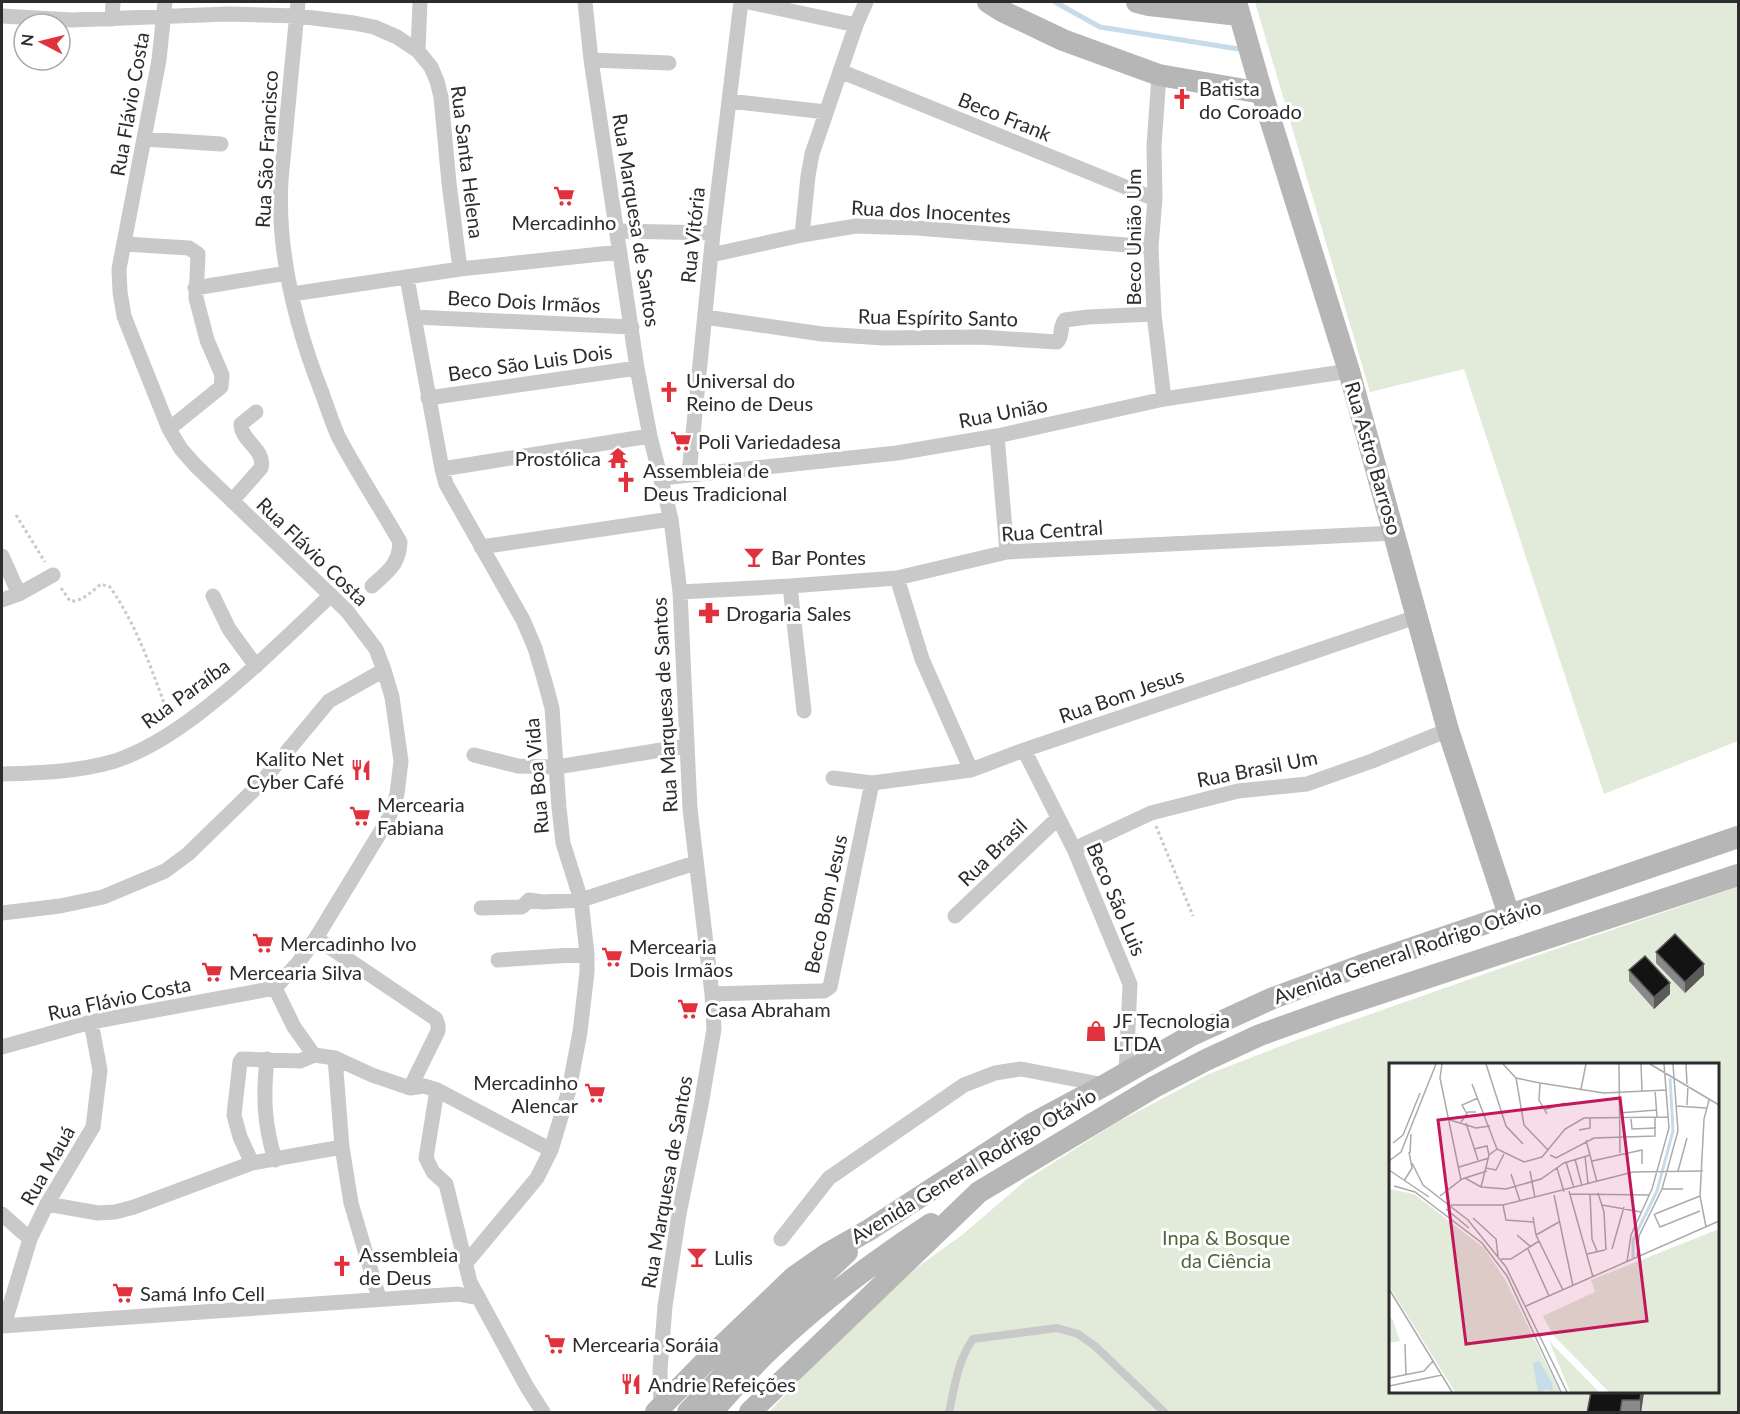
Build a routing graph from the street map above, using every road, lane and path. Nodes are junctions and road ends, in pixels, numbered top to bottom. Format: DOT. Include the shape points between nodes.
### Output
graph roads {
  1 [pos="113,2"];
  2 [pos="420,2"];
  3 [pos="585,2"];
  4 [pos="741,2"];
  5 [pos="749,2"];
  6 [pos="866,2"];
  7 [pos="988,2"];
  8 [pos="1137,2"];
  9 [pos="1238,8"];
  10 [pos="165,9"];
  11 [pos="297,9"];
  12 [pos="2,16"];
  13 [pos="112,19"];
  14 [pos="856,25"];
  15 [pos="418,51"];
  16 [pos="591,60"];
  17 [pos="669,63"];
  18 [pos="840,71"];
  19 [pos="1159,75"];
  20 [pos="1262,93"];
  21 [pos="729,101"];
  22 [pos="826,112"];
  23 [pos="144,139"];
  24 [pos="221,144"];
  25 [pos="1155,199"];
  26 [pos="617,231"];
  27 [pos="713,233"];
  28 [pos="802,235"];
  29 [pos="125,244"];
  30 [pos="1151,247"];
  31 [pos="620,252"];
  32 [pos="711,255"];
  33 [pos="460,269"];
  34 [pos="287,273"];
  35 [pos="407,278"];
  36 [pos="195,288"];
  37 [pos="292,294"];
  38 [pos="1154,314"];
  39 [pos="414,317"];
  40 [pos="705,317"];
  41 [pos="632,327"];
  42 [pos="638,368"];
  43 [pos="1349,370"];
  44 [pos="428,398"];
  45 [pos="1164,399"];
  46 [pos="256,412"];
  47 [pos="169,429"];
  48 [pos="650,436"];
  49 [pos="997,436"];
  50 [pos="442,469"];
  51 [pos="689,474"];
  52 [pos="662,478"];
  53 [pos="232,501"];
  54 [pos="16,515"];
  55 [pos="671,519"];
  56 [pos="1395,533"];
  57 [pos="481,547"];
  58 [pos="1006,552"];
  59 [pos="2,556"];
  60 [pos="53,575"];
  61 [pos="897,578"];
  62 [pos="372,586"];
  63 [pos="790,586"];
  64 [pos="680,592"];
  65 [pos="19,594"];
  66 [pos="331,595"];
  67 [pos="213,596"];
  68 [pos="2,600"];
  69 [pos="1416,617"];
  70 [pos="256,666"];
  71 [pos="384,670"];
  72 [pos="164,703"];
  73 [pos="804,711"];
  74 [pos="1448,730"];
  75 [pos="686,746"];
  76 [pos="1024,750"];
  77 [pos="474,755"];
  78 [pos="557,767"];
  79 [pos="971,770"];
  80 [pos="2,774"];
  81 [pos="833,778"];
  82 [pos="872,783"];
  83 [pos="1151,813"];
  84 [pos="1058,818"];
  85 [pos="1738,837"];
  86 [pos="1074,849"];
  87 [pos="695,863"];
  88 [pos="1738,874"];
  89 [pos="581,900"];
  90 [pos="481,908"];
  91 [pos="2,913"];
  92 [pos="1509,915"];
  93 [pos="955,916"];
  94 [pos="1194,916"];
  95 [pos="316,938"];
  96 [pos="587,954"];
  97 [pos="498,960"];
  98 [pos="275,988"];
  99 [pos="712,994"];
  100 [pos="91,1022"];
  101 [pos="2,1047"];
  102 [pos="314,1055"];
  103 [pos="335,1058"];
  104 [pos="267,1059"];
  105 [pos="1126,1073"];
  106 [pos="1105,1085"];
  107 [pos="410,1088"];
  108 [pos="437,1090"];
  109 [pos="342,1147"];
  110 [pos="551,1150"];
  111 [pos="275,1160"];
  112 [pos="252,1163"];
  113 [pos="979,1192"];
  114 [pos="47,1204"];
  115 [pos="2,1214"];
  116 [pos="869,1230"];
  117 [pos="30,1239"];
  118 [pos="781,1239"];
  119 [pos="466,1263"];
  120 [pos="379,1298"];
  121 [pos="479,1298"];
  122 [pos="3,1326"];
  123 [pos="758,1409"];
  124 [pos="659,1410"];
  125 [pos="543,1413"];
  126 [pos="688,1413"];
  127 [pos="712,1413"];
  128 [pos="949,1413"];
  129 [pos="1164,1413"];
  1 -- 13 [label="street"];
  2 -- 15 [label="street"];
  3 -- 16 [label="street, Rua Marquesa de Santos"];
  4 -- 21 [label="street, Rua Vitória"];
  5 -- 14 [label="street"];
  6 -- 14 [label="street"];
  7 -- 19 [label="main road" via="1063,40"];
  8 -- 9 [label="main road"];
  9 -- 20 [label="main road, Rua Astro Barroso"];
  10 -- 11 [label="street, Rua Santa Helena" via="228,14"];
  10 -- 13 [label="street, Rua Santa Helena"];
  10 -- 23 [label="street, Rua Flávio Costa"];
  11 -- 15 [label="street, Rua Santa Helena" via="374,27"];
  11 -- 34 [label="street, Rua São Francisco" via="279,208"];
  12 -- 13 [label="street, Rua Santa Helena"];
  14 -- 18 [label="street"];
  15 -- 33 [label="street, Rua Santa Helena" via="431,67 441,97"];
  16 -- 17 [label="street"];
  16 -- 26 [label="street, Rua Marquesa de Santos"];
  18 -- 22 [label="street"];
  18 -- 25 [label="street, Beco Frank"];
  19 -- 20 [label="main road"];
  19 -- 25 [label="street, Beco União Um"];
  20 -- 43 [label="main road, Rua Astro Barroso"];
  21 -- 22 [label="street"];
  21 -- 27 [label="street, Rua Vitória"];
  22 -- 28 [label="street" via="812,154"];
  23 -- 24 [label="street"];
  23 -- 29 [label="street, Rua Flávio Costa"];
  25 -- 30 [label="street, Beco União Um"];
  26 -- 27 [label="street"];
  26 -- 31 [label="street, Rua Marquesa de Santos"];
  27 -- 32 [label="street, Rua Vitória"];
  28 -- 30 [label="street, Rua dos Inocentes" via="866,226"];
  28 -- 32 [label="street, Rua dos Inocentes"];
  29 -- 36 [label="street" via="194,250 198,254"];
  29 -- 47 [label="street, Rua Flávio Costa" via="119,269 124,316"];
  30 -- 38 [label="street, Beco União Um"];
  31 -- 33 [label="street"];
  31 -- 41 [label="street, Rua Marquesa de Santos"];
  32 -- 40 [label="street, Rua Vitória"];
  33 -- 35 [label="street"];
  34 -- 36 [label="street"];
  34 -- 37 [label="street, Rua São Francisco"];
  35 -- 37 [label="street"];
  35 -- 39 [label="street, Rua Boa Vida"];
  36 -- 47 [label="street" via="207,340 222,375 221,387"];
  37 -- 62 [label="street, Rua São Francisco" via="312,368 338,434 400,542 395,565"];
  38 -- 40 [label="street, Rua Espírito Santo" via="1065,320 1057,342 843,336"];
  38 -- 45 [label="street, Beco União Um"];
  39 -- 41 [label="street, Beco Dois Irmãos"];
  39 -- 44 [label="street, Rua Boa Vida"];
  40 -- 51 [label="street, Rua Vitória"];
  41 -- 42 [label="street, Rua Marquesa de Santos"];
  42 -- 44 [label="street, Beco São Luis Dois"];
  42 -- 48 [label="street, Rua Marquesa de Santos"];
  43 -- 45 [label="street, Rua União"];
  43 -- 56 [label="main road, Rua Astro Barroso"];
  44 -- 50 [label="street, Rua Boa Vida"];
  45 -- 49 [label="street, Rua União"];
  46 -- 53 [label="street" via="241,424 241,431 262,458 261,468"];
  47 -- 53 [label="street, Rua Flávio Costa" via="181,449"];
  48 -- 50 [label="street"];
  48 -- 52 [label="street, Rua Marquesa de Santos"];
  49 -- 51 [label="street, Rua União" via="897,453"];
  49 -- 58 [label="street"];
  50 -- 57 [label="street, Rua Boa Vida" via="446,484"];
  51 -- 52 [label="street, Rua União"];
  52 -- 55 [label="street, Rua Marquesa de Santos"];
  53 -- 66 [label="street, Rua Flávio Costa"];
  54 -- 60 [label="path"];
  55 -- 57 [label="street"];
  55 -- 64 [label="street, Rua Marquesa de Santos"];
  56 -- 58 [label="street, Rua Central"];
  56 -- 69 [label="main road, Rua Astro Barroso"];
  57 -- 78 [label="street, Rua Boa Vida" via="535,648 552,708"];
  58 -- 61 [label="street, Rua Central"];
  59 -- 65 [label="street"];
  60 -- 65 [label="street"];
  60 -- 72 [label="path" via="70,601 79,601 101,584 110,587 138,634"];
  61 -- 63 [label="street, Rua Central"];
  61 -- 79 [label="street" via="922,659"];
  63 -- 64 [label="street, Rua Central"];
  63 -- 73 [label="street"];
  64 -- 75 [label="street, Rua Marquesa de Santos"];
  65 -- 68 [label="street"];
  66 -- 70 [label="street, Rua Paraíba"];
  66 -- 71 [label="street, Rua Flávio Costa" via="376,649"];
  67 -- 70 [label="street" via="229,628"];
  69 -- 74 [label="main road, Rua Astro Barroso"];
  69 -- 76 [label="street, Rua Bom Jesus"];
  70 -- 80 [label="street, Rua Paraíba" via="175,732 137,752 86,768"];
  71 -- 91 [label="street" via="329,701 260,784 207,837 165,871 103,897"];
  71 -- 95 [label="street, Rua Flávio Costa" via="392,697 400,761 397,794 389,818"];
  74 -- 83 [label="street, Rua Brasil Um" via="1307,784 1238,791"];
  74 -- 92 [label="main road, Rua Astro Barroso"];
  75 -- 78 [label="street"];
  75 -- 87 [label="street, Rua Marquesa de Santos"];
  76 -- 79 [label="street, Rua Bom Jesus"];
  76 -- 84 [label="street, Beco São Luis"];
  77 -- 78 [label="street" via="518,766"];
  78 -- 89 [label="street, Rua Boa Vida" via="563,843"];
  79 -- 82 [label="street, Rua Bom Jesus"];
  81 -- 82 [label="street, Rua Bom Jesus"];
  82 -- 99 [label="street, Beco Bom Jesus" via="830,987 824,991"];
  83 -- 86 [label="street, Rua Brasil Um"];
  83 -- 94 [label="path"];
  84 -- 86 [label="street, Beco São Luis"];
  84 -- 93 [label="street, Rua Brasil"];
  85 -- 92 [label="main road, Avenida General Rodrigo Otávio"];
  86 -- 105 [label="street, Beco São Luis" via="1130,984"];
  87 -- 89 [label="street"];
  87 -- 99 [label="street, Rua Marquesa de Santos"];
  88 -- 113 [label="main road, Avenida General Rodrigo Otávio" via="1260,1035 1154,1087"];
  89 -- 90 [label="street" via="529,900 522,907"];
  89 -- 96 [label="street, Rua Boa Vida"];
  92 -- 105 [label="main road, Avenida General Rodrigo Otávio" via="1273,998 1192,1035"];
  95 -- 98 [label="street, Rua Flávio Costa"];
  95 -- 107 [label="street" via="436,1019 438,1031"];
  96 -- 97 [label="street"];
  96 -- 110 [label="street, Rua Boa Vida" via="580,1032 569,1090"];
  98 -- 100 [label="street, Rua Flávio Costa"];
  98 -- 102 [label="street" via="294,1027"];
  99 -- 124 [label="street, Rua Marquesa de Santos" via="714,1029 665,1306"];
  100 -- 101 [label="street, Rua Flávio Costa"];
  100 -- 114 [label="street, Rua Mauá" via="100,1070 93,1127"];
  102 -- 103 [label="street"];
  102 -- 104 [label="street" via="300,1061"];
  103 -- 107 [label="street"];
  103 -- 109 [label="street"];
  104 -- 111 [label="street" via="264,1112"];
  104 -- 112 [label="street" via="242,1059 238,1067 234,1115"];
  105 -- 106 [label="main road, Avenida General Rodrigo Otávio"];
  106 -- 116 [label="main road, Avenida General Rodrigo Otávio" via="1032,1124"];
  106 -- 118 [label="street" via="1021,1069 995,1072 964,1085 829,1178"];
  107 -- 108 [label="street" via="424,1086"];
  108 -- 110 [label="street"];
  108 -- 119 [label="street" via="426,1158 446,1184"];
  109 -- 111 [label="street"];
  109 -- 120 [label="street" via="351,1203"];
  110 -- 119 [label="street, Rua Boa Vida" via="537,1178"];
  111 -- 112 [label="street"];
  112 -- 114 [label="street" via="115,1212"];
  113 -- 123 [label="main road, Avenida General Rodrigo Otávio"];
  113 -- 127 [label="main road" via="879,1259 813,1310 749,1370"];
  114 -- 117 [label="street, Rua Mauá"];
  115 -- 117 [label="street"];
  116 -- 124 [label="main road, Avenida General Rodrigo Otávio" via="794,1277"];
  116 -- 126 [label="main road"];
  117 -- 122 [label="street, Rua Mauá"];
  119 -- 121 [label="street"];
  120 -- 121 [label="street" via="458,1293"];
  120 -- 122 [label="street"];
  121 -- 125 [label="street"];
  128 -- 129 [label="lane" via="959,1366 973,1339 1057,1328 1078,1334 1095,1346"];
}
